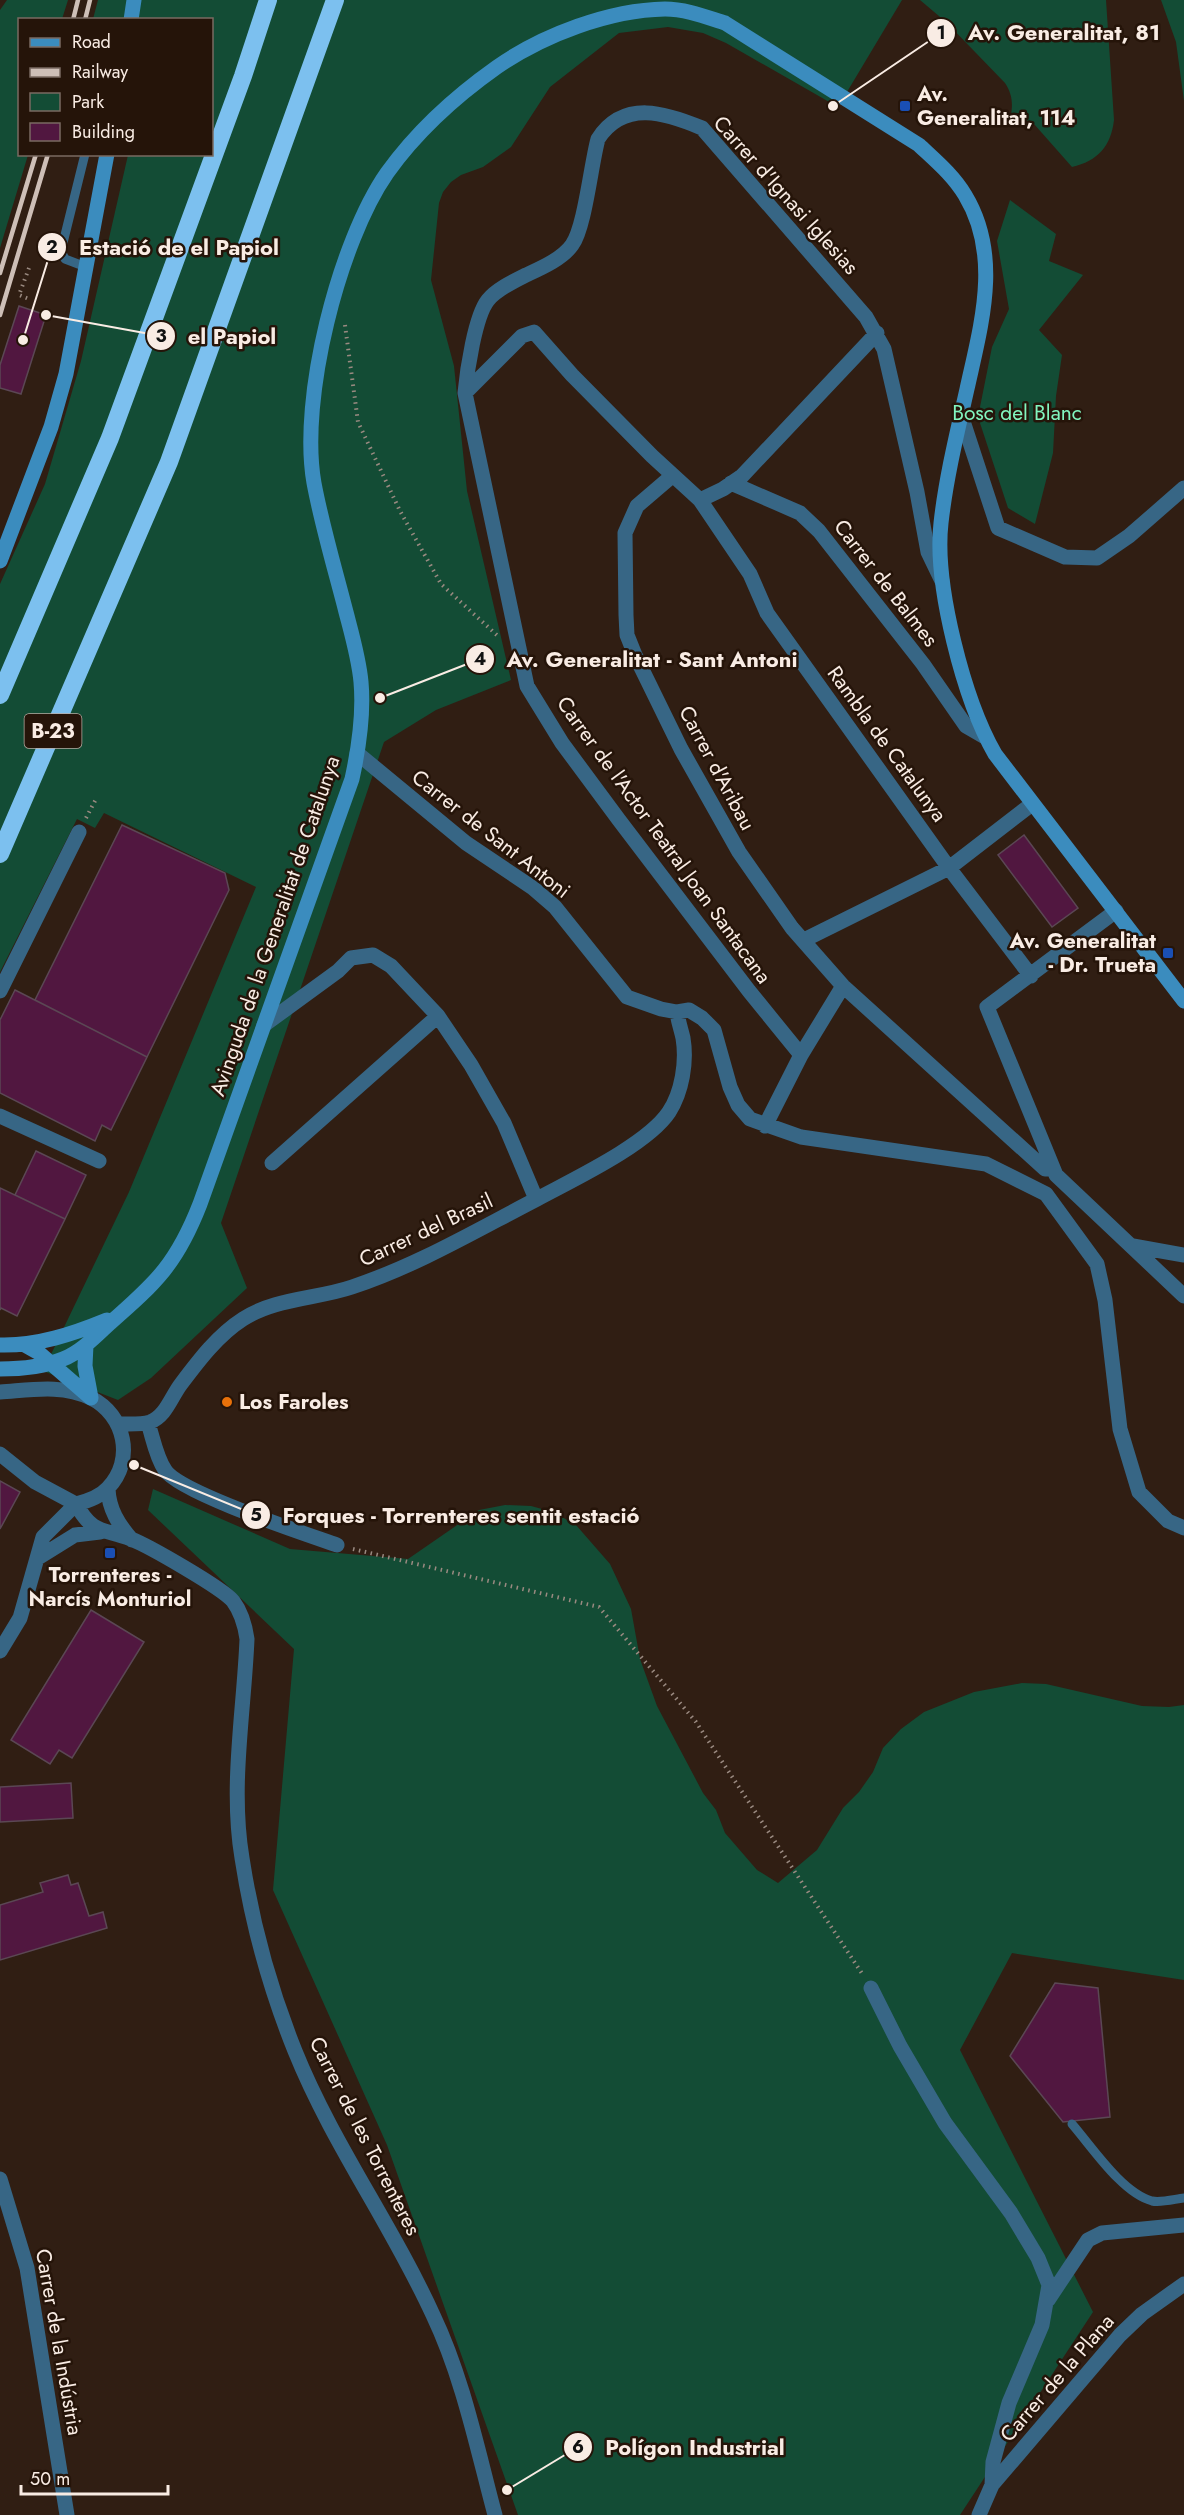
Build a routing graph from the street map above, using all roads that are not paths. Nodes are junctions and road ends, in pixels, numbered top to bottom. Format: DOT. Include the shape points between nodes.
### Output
graph roads {
  1 [pos="134,0"];
  2 [pos="268,0"];
  3 [pos="335,0"];
  4 [pos="131,18"];
  5 [pos="85,156"];
  6 [pos="107,156"];
  7 [pos="86,267"];
  8 [pos="877,333"];
  9 [pos="465,393"];
  10 [pos="961,415"];
  11 [pos="672,476"];
  12 [pos="731,483"];
  13 [pos="1184,488"];
  14 [pos="700,500"];
  15 [pos="0,561"];
  16 [pos="942,581"];
  17 [pos="0,695"];
  18 [pos="985,737"];
  19 [pos="357,753"];
  20 [pos="1032,804"];
  21 [pos="79,832"];
  22 [pos="0,854"];
  23 [pos="949,867"];
  24 [pos="1116,911"];
  25 [pos="804,940"];
  26 [pos="1031,976"];
  27 [pos="843,986"];
  28 [pos="0,991"];
  29 [pos="1184,1001"];
  30 [pos="677,1011"];
  31 [pos="438,1016"];
  32 [pos="264,1025"];
  33 [pos="801,1055"];
  34 [pos="0,1116"];
  35 [pos="765,1126"];
  36 [pos="99,1161"];
  37 [pos="272,1163"];
  38 [pos="1057,1175"];
  39 [pos="1046,1194"];
  40 [pos="536,1199"];
  41 [pos="1133,1246"];
  42 [pos="1184,1255"];
  43 [pos="1184,1296"];
  44 [pos="120,1314"];
  45 [pos="23,1344"];
  46 [pos="0,1345"];
  47 [pos="86,1345"];
  48 [pos="51,1363"];
  49 [pos="0,1369"];
  50 [pos="0,1392"];
  51 [pos="91,1398"];
  52 [pos="148,1423"];
  53 [pos="118,1424"];
  54 [pos="0,1454"];
  55 [pos="108,1489"];
  56 [pos="76,1504"];
  57 [pos="1184,1528"];
  58 [pos="100,1532"];
  59 [pos="132,1540"];
  60 [pos="337,1545"];
  61 [pos="38,1558"];
  62 [pos="0,1651"];
  63 [pos="871,1988"];
  64 [pos="1072,2124"];
  65 [pos="0,2179"];
  66 [pos="1184,2198"];
  67 [pos="1184,2225"];
  68 [pos="1184,2284"];
  69 [pos="1046,2302"];
  70 [pos="992,2485"];
  71 [pos="67,2515"];
  72 [pos="495,2515"];
  73 [pos="979,2515"];
  1 -- 4 [label="street"];
  2 -- 17 [label="highway, B-23" via="110,438"];
  3 -- 22 [label="highway, B-23" via="169,462"];
  5 -- 7 [label="lane" via="61,251 64,259"];
  6 -- 7 [label="street"];
  7 -- 15 [label="street" via="66,374 51,428"];
  8 -- 9 [label="street, Carrer d'Ignasi Iglesias" via="702,128 650,112 618,119 598,139 581,222 571,247 488,300 467,369"];
  8 -- 12 [label="street" via="742,476"];
  8 -- 16 [label="street, Carrer d'Ignasi Iglesias" via="884,349 928,552"];
  9 -- 11 [label="street" via="522,336 534,332"];
  9 -- 33 [label="street, Carrer de l'Actor Teatral Joan Santacana" via="527,686 562,742 748,991"];
  10 -- 13 [label="street" via="998,528 1065,557 1097,558"];
  10 -- 16 [label="street, Avinguda de la Generalitat de Catalunya" via="941,524"];
  10 -- 19 [label="street, Avinguda de la Generalitat de Catalunya" via="985,306 987,274 983,247 976,218 965,196 946,169 919,145 744,34 697,14 666,9 631,13 585,24 511,57 444,110 413,140 386,175 364,214 347,258 322,348 310,450 318,503 361,680"];
  11 -- 14 [label="street"];
  11 -- 25 [label="street, Carrer d'Aribau" via="637,506 625,533 627,635 670,729 722,825"];
  12 -- 14 [label="street"];
  12 -- 18 [label="street, Carrer de Balmes" via="800,513 819,531 966,726"];
  14 -- 23 [label="street, Rambla de Catalunya" via="750,574 767,613"];
  16 -- 18 [label="street, Avinguda de la Generalitat de Catalunya" via="956,644"];
  18 -- 20 [label="street, Avinguda de la Generalitat de Catalunya"];
  19 -- 30 [label="street, Carrer de Sant Antoni" via="458,837 533,888 574,930 627,997 644,1005"];
  19 -- 32 [label="street, Avinguda de la Generalitat de Catalunya" via="334,832"];
  20 -- 23 [label="street"];
  20 -- 24 [label="street, Avinguda de la Generalitat de Catalunya"];
  21 -- 28 [label="street"];
  23 -- 25 [label="street"];
  23 -- 26 [label="street, Rambla de Catalunya"];
  24 -- 26 [label="street"];
  24 -- 29 [label="street, Avinguda de la Generalitat de Catalunya"];
  25 -- 27 [label="street, Carrer d'Aribau"];
  26 -- 38 [label="street" via="987,1007"];
  27 -- 33 [label="street"];
  27 -- 38 [label="street, Carrer d'Aribau"];
  30 -- 35 [label="street, Carrer de Sant Antoni" via="689,1010 714,1030 738,1105 750,1119"];
  30 -- 40 [label="street, Carrer del Brasil" via="684,1068 669,1113 656,1129 586,1174"];
  31 -- 32 [label="street" via="392,966 373,955 351,958"];
  31 -- 37 [label="street"];
  31 -- 40 [label="street" via="504,1123"];
  32 -- 44 [label="street, Avinguda de la Generalitat de Catalunya" via="189,1234 159,1279"];
  33 -- 35 [label="street"];
  34 -- 36 [label="street"];
  35 -- 39 [label="street, Carrer de Sant Antoni" via="801,1137 987,1164"];
  38 -- 39 [label="street"];
  38 -- 41 [label="street, Carrer d'Aribau"];
  39 -- 57 [label="street" via="1097,1264 1120,1429 1139,1492 1168,1521"];
  40 -- 52 [label="street, Carrer del Brasil" via="395,1272 349,1288 272,1306 244,1318 218,1338 161,1415"];
  41 -- 42 [label="street"];
  41 -- 43 [label="street, Carrer d'Aribau"];
  44 -- 45 [label="street, Avinguda de la Generalitat de Catalunya" via="80,1331"];
  44 -- 47 [label="street, Avinguda de la Generalitat de Catalunya"];
  45 -- 46 [label="street, Avinguda de la Generalitat de Catalunya"];
  45 -- 48 [label="street"];
  47 -- 48 [label="street, Avinguda de la Generalitat de Catalunya"];
  47 -- 51 [label="street"];
  48 -- 49 [label="street, Avinguda de la Generalitat de Catalunya"];
  48 -- 51 [label="street"];
  50 -- 51 [label="street" via="57,1388"];
  51 -- 53 [label="street"];
  52 -- 53 [label="street"];
  52 -- 60 [label="street" via="160,1462 176,1480 230,1506"];
  53 -- 55 [label="street" via="123,1460"];
  54 -- 56 [label="street" via="35,1482"];
  55 -- 56 [label="street" via="94,1499"];
  55 -- 59 [label="street, Carrer de les Torrenteres" via="114,1515"];
  56 -- 58 [label="street" via="84,1518"];
  56 -- 61 [label="street" via="43,1537"];
  58 -- 59 [label="street, Carrer de les Torrenteres"];
  58 -- 61 [label="street" via="75,1535"];
  59 -- 72 [label="street, Carrer de les Torrenteres" via="221,1590 236,1606 245,1625 237,1812 241,1857 274,1992 295,2052 434,2315 472,2424"];
  61 -- 62 [label="street" via="20,1618"];
  63 -- 69 [label="street" via="945,2124 1011,2213 1038,2258 1049,2285"];
  64 -- 66 [label="lane" via="1136,2194 1153,2202"];
  65 -- 71 [label="street, Carrer de la Indústria" via="27,2268"];
  67 -- 69 [label="street" via="1102,2233 1088,2240"];
  68 -- 70 [label="street, Carrer de la Plana" via="1120,2335"];
  69 -- 70 [label="street" via="1042,2325 1009,2403 993,2462"];
  70 -- 73 [label="street, Carrer de la Plana"];
}
